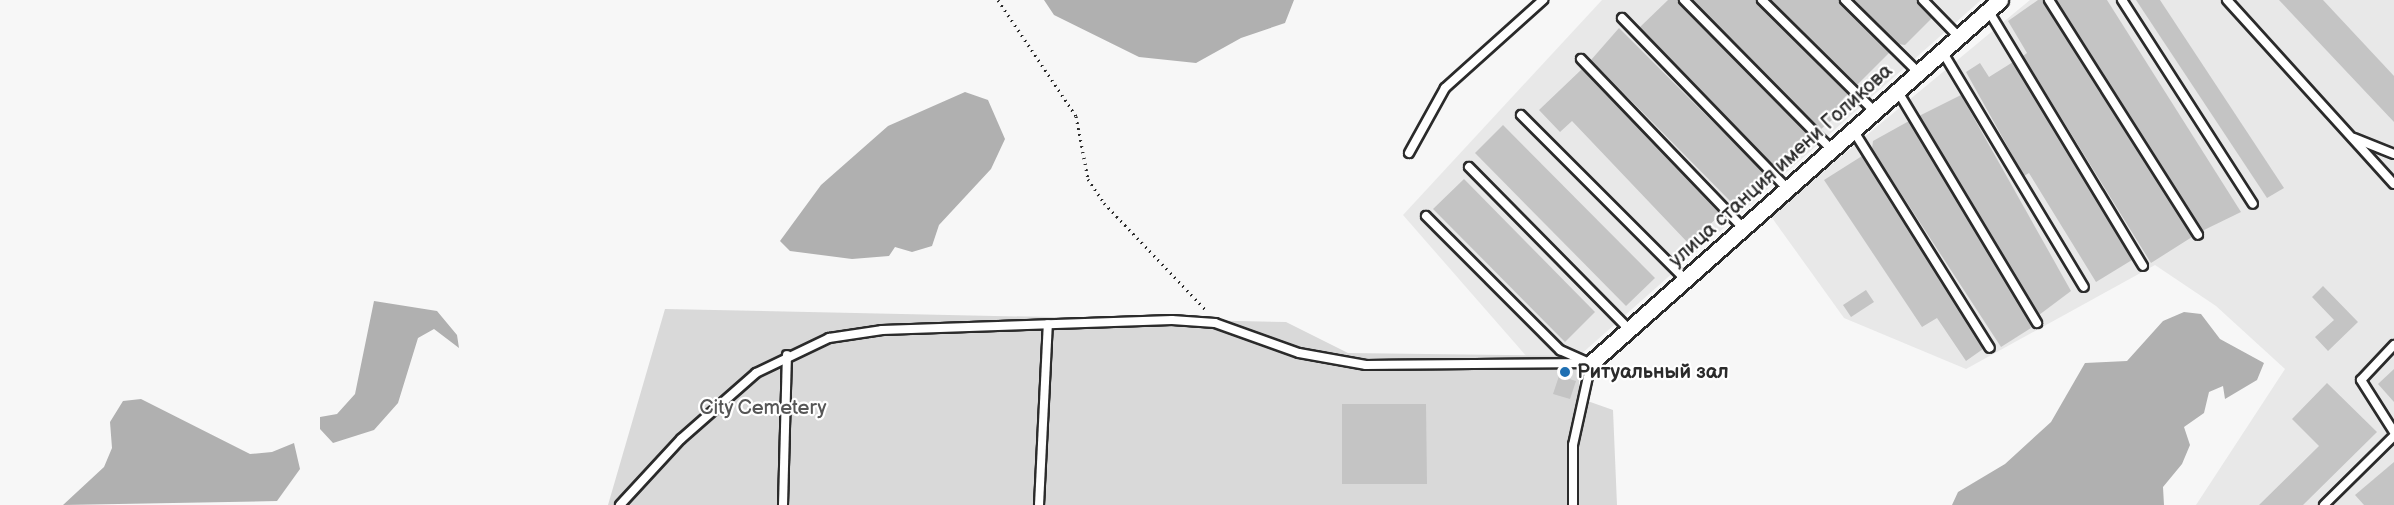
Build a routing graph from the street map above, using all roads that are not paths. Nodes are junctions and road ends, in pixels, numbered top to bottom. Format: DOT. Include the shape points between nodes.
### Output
graph roads {
  1 [pos="1543,0"];
  2 [pos="1684,0"];
  3 [pos="1762,0"];
  4 [pos="1845,0"];
  5 [pos="1923,0"];
  6 [pos="2049,0"];
  7 [pos="2122,0"];
  8 [pos="2227,0"];
  9 [pos="1994,5"];
  10 [pos="1622,18"];
  11 [pos="1958,36"];
  12 [pos="1942,51"];
  13 [pos="1581,59"];
  14 [pos="1918,72"];
  15 [pos="1898,90"];
  16 [pos="1874,111"];
  17 [pos="1521,115"];
  18 [pos="1853,130"];
  19 [pos="2350,136"];
  20 [pos="1831,149"];
  21 [pos="1409,153"];
  22 [pos="2394,154"];
  23 [pos="1469,167"];
  24 [pos="2394,184"];
  25 [pos="1787,188"];
  26 [pos="2253,204"];
  27 [pos="1426,216"];
  28 [pos="1743,228"];
  29 [pos="2198,235"];
  30 [pos="2143,266"];
  31 [pos="1685,279"];
  32 [pos="2084,287"];
  33 [pos="2037,323"];
  34 [pos="1048,324"];
  35 [pos="1629,329"];
  36 [pos="2394,345"];
  37 [pos="1990,348"];
  38 [pos="787,355"];
  39 [pos="1591,363"];
  40 [pos="2394,434"];
  41 [pos="620,505"];
  42 [pos="783,505"];
  43 [pos="1039,505"];
  44 [pos="1572,505"];
  45 [pos="2324,505"];
  1 -- 21 [label="lane" via="1445,88"];
  2 -- 20 [label="lane"];
  3 -- 16 [label="lane"];
  4 -- 14 [label="lane"];
  5 -- 11 [label="lane"];
  6 -- 29 [label="lane"];
  7 -- 26 [label="lane"];
  8 -- 19 [label="lane"];
  9 -- 11 [label="street, улица станция имени Голикова"];
  9 -- 30 [label="lane"];
  10 -- 25 [label="lane"];
  11 -- 12 [label="street, улица станция имени Голикова"];
  12 -- 14 [label="street, улица станция имени Голикова"];
  12 -- 32 [label="lane"];
  13 -- 28 [label="lane"];
  14 -- 15 [label="street, улица станция имени Голикова"];
  15 -- 16 [label="street, улица станция имени Голикова"];
  15 -- 33 [label="lane"];
  16 -- 18 [label="street, улица станция имени Голикова"];
  17 -- 31 [label="lane"];
  18 -- 20 [label="street, улица станция имени Голикова"];
  18 -- 37 [label="lane"];
  19 -- 22 [label="lane"];
  19 -- 24 [label="lane"];
  20 -- 25 [label="street, улица станция имени Голикова"];
  23 -- 35 [label="lane"];
  25 -- 28 [label="street, улица станция имени Голикова"];
  27 -- 39 [label="lane" via="1560,350"];
  28 -- 31 [label="street, улица станция имени Голикова"];
  31 -- 35 [label="street, улица станция имени Голикова"];
  34 -- 38 [label="lane" via="882,330 829,338"];
  34 -- 39 [label="lane" via="1215,323 1299,353 1366,364"];
  34 -- 43 [label="lane"];
  35 -- 39 [label="street, улица станция имени Голикова"];
  36 -- 40 [label="lane" via="2361,380"];
  38 -- 41 [label="lane" via="756,373 681,439"];
  38 -- 42 [label="lane"];
  39 -- 44 [label="lane" via="1573,445"];
  40 -- 45 [label="lane"];
}
